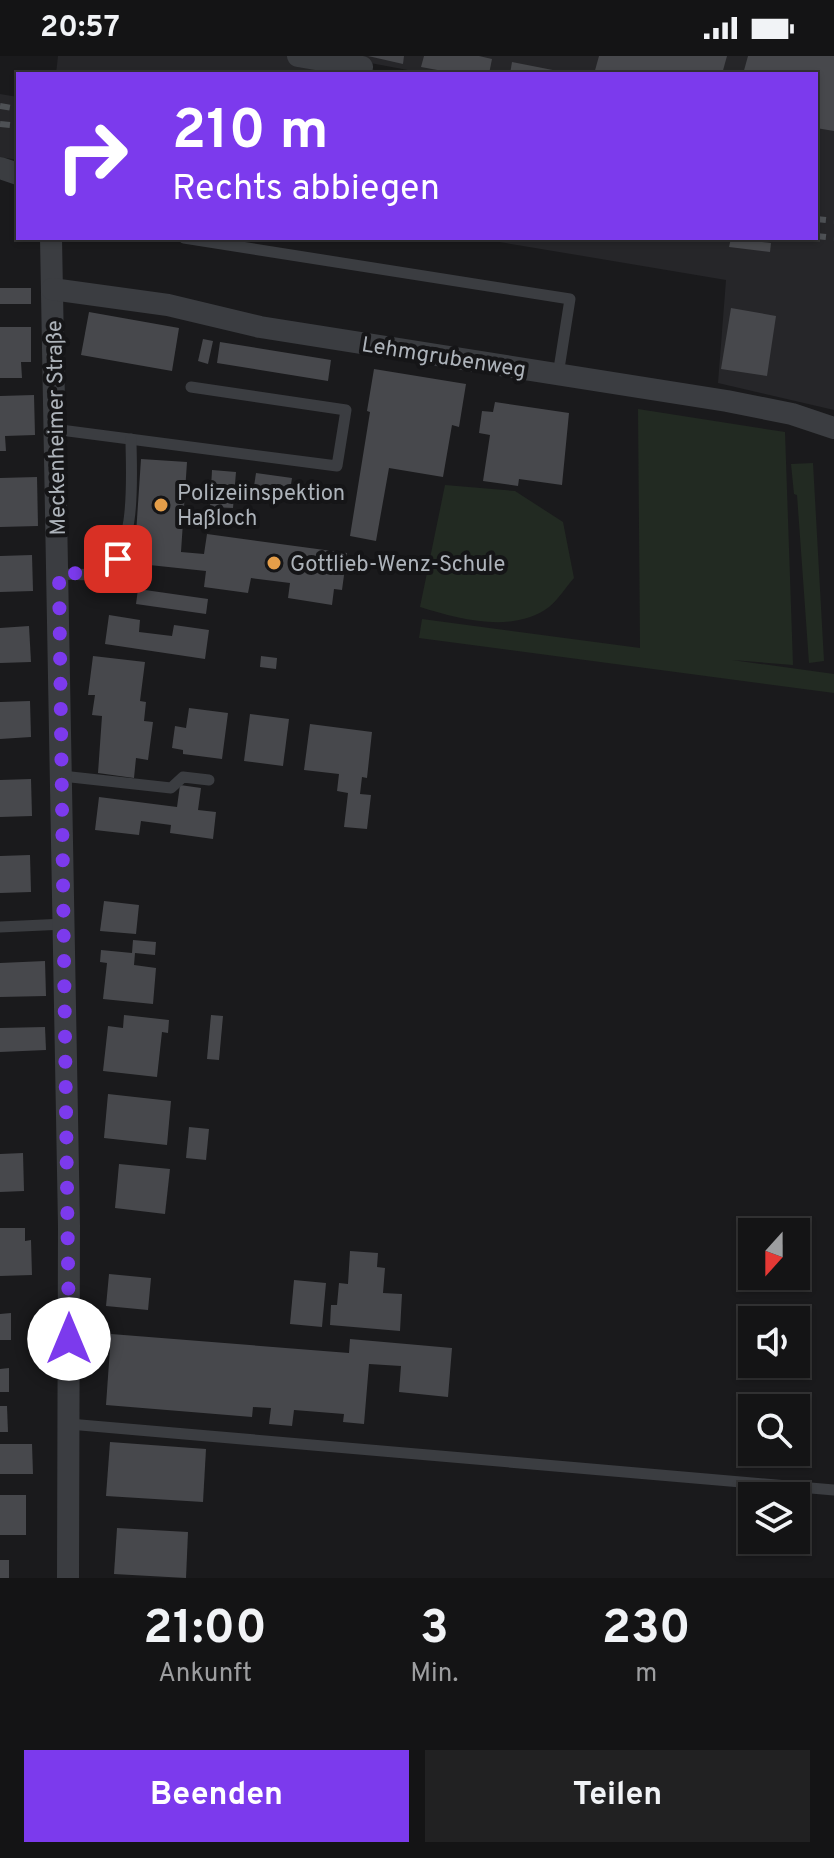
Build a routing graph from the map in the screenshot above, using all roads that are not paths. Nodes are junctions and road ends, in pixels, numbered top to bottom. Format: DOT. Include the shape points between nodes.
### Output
graph roads {
  1 [pos="298,56"];
  2 [pos="362,67"];
  3 [pos="51,240"];
  4 [pos="197,240"];
  5 [pos="52,289"];
  6 [pos="558,375"];
  7 [pos="191,387"];
  8 [pos="834,428"];
  9 [pos="52,429"];
  10 [pos="131,439"];
  11 [pos="59,574"];
  12 [pos="62,776"];
  13 [pos="209,780"];
  14 [pos="65,924"];
  15 [pos="0,927"];
  16 [pos="69,1424"];
  17 [pos="834,1490"];
  18 [pos="68,1578"];
  1 -- 2 [label="street"];
  3 -- 5 [label="street, Meckenheimer Straße"];
  4 -- 6 [label="lane" via="570,299"];
  5 -- 6 [label="street, Lehmgrubenweg"];
  5 -- 9 [label="street, Meckenheimer Straße"];
  6 -- 8 [label="street, Lehmgrubenweg" via="727,401"];
  7 -- 10 [label="lane" via="346,410 337,466"];
  9 -- 10 [label="lane"];
  9 -- 11 [label="street, Meckenheimer Straße"];
  10 -- 11 [label="lane" via="126,539 118,559 102,572"];
  11 -- 12 [label="street, Meckenheimer Straße"];
  12 -- 13 [label="lane" via="171,788 183,777"];
  12 -- 14 [label="street, Meckenheimer Straße"];
  14 -- 15 [label="lane"];
  14 -- 16 [label="street, Meckenheimer Straße"];
  16 -- 17 [label="lane"];
  16 -- 18 [label="street, Meckenheimer Straße"];
}
